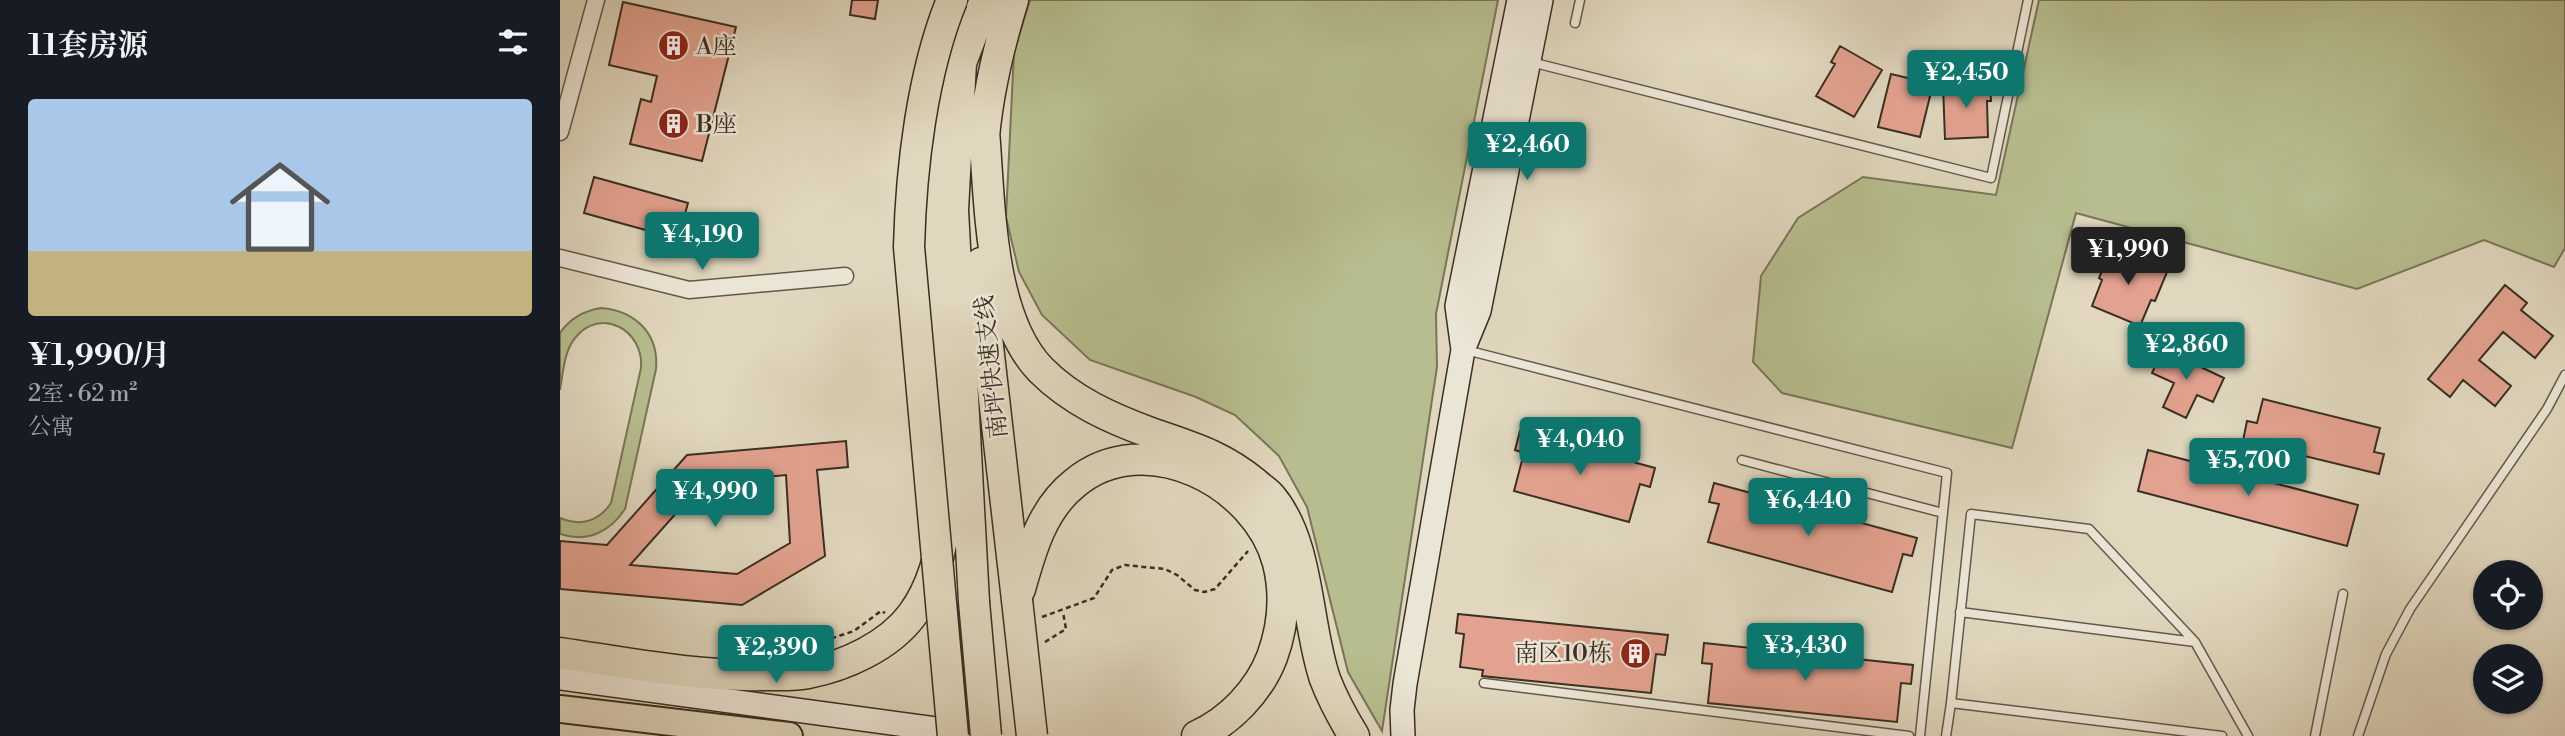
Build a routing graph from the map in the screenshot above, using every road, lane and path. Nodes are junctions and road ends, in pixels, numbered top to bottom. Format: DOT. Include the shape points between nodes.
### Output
graph roads {
  1 [pos="596,0"];
  2 [pos="952,0"];
  3 [pos="985,0"];
  4 [pos="1013,0"];
  5 [pos="1519,0"];
  6 [pos="1541,0"];
  7 [pos="1580,0"];
  8 [pos="2028,0"];
  9 [pos="1575,23"];
  10 [pos="1518,58"];
  11 [pos="961,63"];
  12 [pos="984,131"];
  13 [pos="560,132"];
  14 [pos="560,258"];
  15 [pos="845,276"];
  16 [pos="1463,350"];
  17 [pos="2565,375"];
  18 [pos="1742,460"];
  19 [pos="1943,513"];
  20 [pos="1251,548"];
  21 [pos="2343,594"];
  22 [pos="1017,600"];
  23 [pos="1063,610"];
  24 [pos="1961,612"];
  25 [pos="894,617"];
  26 [pos="1042,617"];
  27 [pos="1045,642"];
  28 [pos="2195,642"];
  29 [pos="797,650"];
  30 [pos="560,653"];
  31 [pos="560,678"];
  32 [pos="1484,683"];
  33 [pos="1951,703"];
  34 [pos="560,709"];
  35 [pos="789,736"];
  36 [pos="953,736"];
  37 [pos="986,736"];
  38 [pos="1032,736"];
  39 [pos="1197,736"];
  40 [pos="1354,736"];
  41 [pos="1403,736"];
  42 [pos="1909,736"];
  43 [pos="1920,736"];
  44 [pos="1946,736"];
  45 [pos="2222,736"];
  46 [pos="2248,736"];
  47 [pos="2315,736"];
  48 [pos="2358,736"];
  1 -- 13 [label="street"];
  2 -- 36 [label="highway, bridge" via="920,123 909,247"];
  3 -- 11 [label="highway, 南坪快速支线"];
  4 -- 12 [label="highway, 南坪快速支线" via="999,46"];
  5 -- 10 [label="street"];
  6 -- 10 [label="street"];
  7 -- 9 [label="lane"];
  8 -- 10 [label="lane" via="1991,178"];
  10 -- 16 [label="street" via="1479,311"];
  11 -- 30 [label="highway" via="933,170 929,215 946,510 929,586 912,616 885,642 847,661 807,673 732,676"];
  11 -- 37 [label="highway, 南坪快速支线, bridge" via="953,210 974,602"];
  12 -- 22 [label="highway, 南坪快速支线" via="980,192 984,311"];
  12 -- 40 [label="highway" via="1003,295 1024,346 1068,393 1102,415 1205,451 1234,466 1271,497 1290,531 1300,563 1325,678"];
  14 -- 15 [label="street" via="689,290"];
  16 -- 19 [label="lane" via="1947,473"];
  16 -- 41 [label="street" via="1405,684"];
  17 -- 48 [label="lane" via="2547,410 2410,609 2386,654"];
  18 -- 19 [label="lane"];
  19 -- 43 [label="lane"];
  20 -- 23 [label="path" via="1215,589 1195,590 1165,569 1125,565 1112,570 1094,598"];
  21 -- 47 [label="lane"];
  22 -- 38 [label="highway, 南坪快速支线, bridge"];
  22 -- 39 [label="highway" via="1042,522 1075,482 1127,460 1158,460 1221,485 1250,510 1265,532 1278,561 1282,620 1267,670 1254,691 1232,713"];
  23 -- 26 [label="path"];
  23 -- 27 [label="path" via="1066,629"];
  24 -- 28 [label="lane"];
  24 -- 28 [label="lane" via="1971,514 2089,529"];
  24 -- 33 [label="lane"];
  25 -- 29 [label="path" via="881,611 854,631"];
  28 -- 46 [label="lane"];
  31 -- 37 [label="street"];
  32 -- 42 [label="lane"];
  33 -- 44 [label="lane"];
  33 -- 45 [label="lane"];
  34 -- 35 [label="main road"];
}
